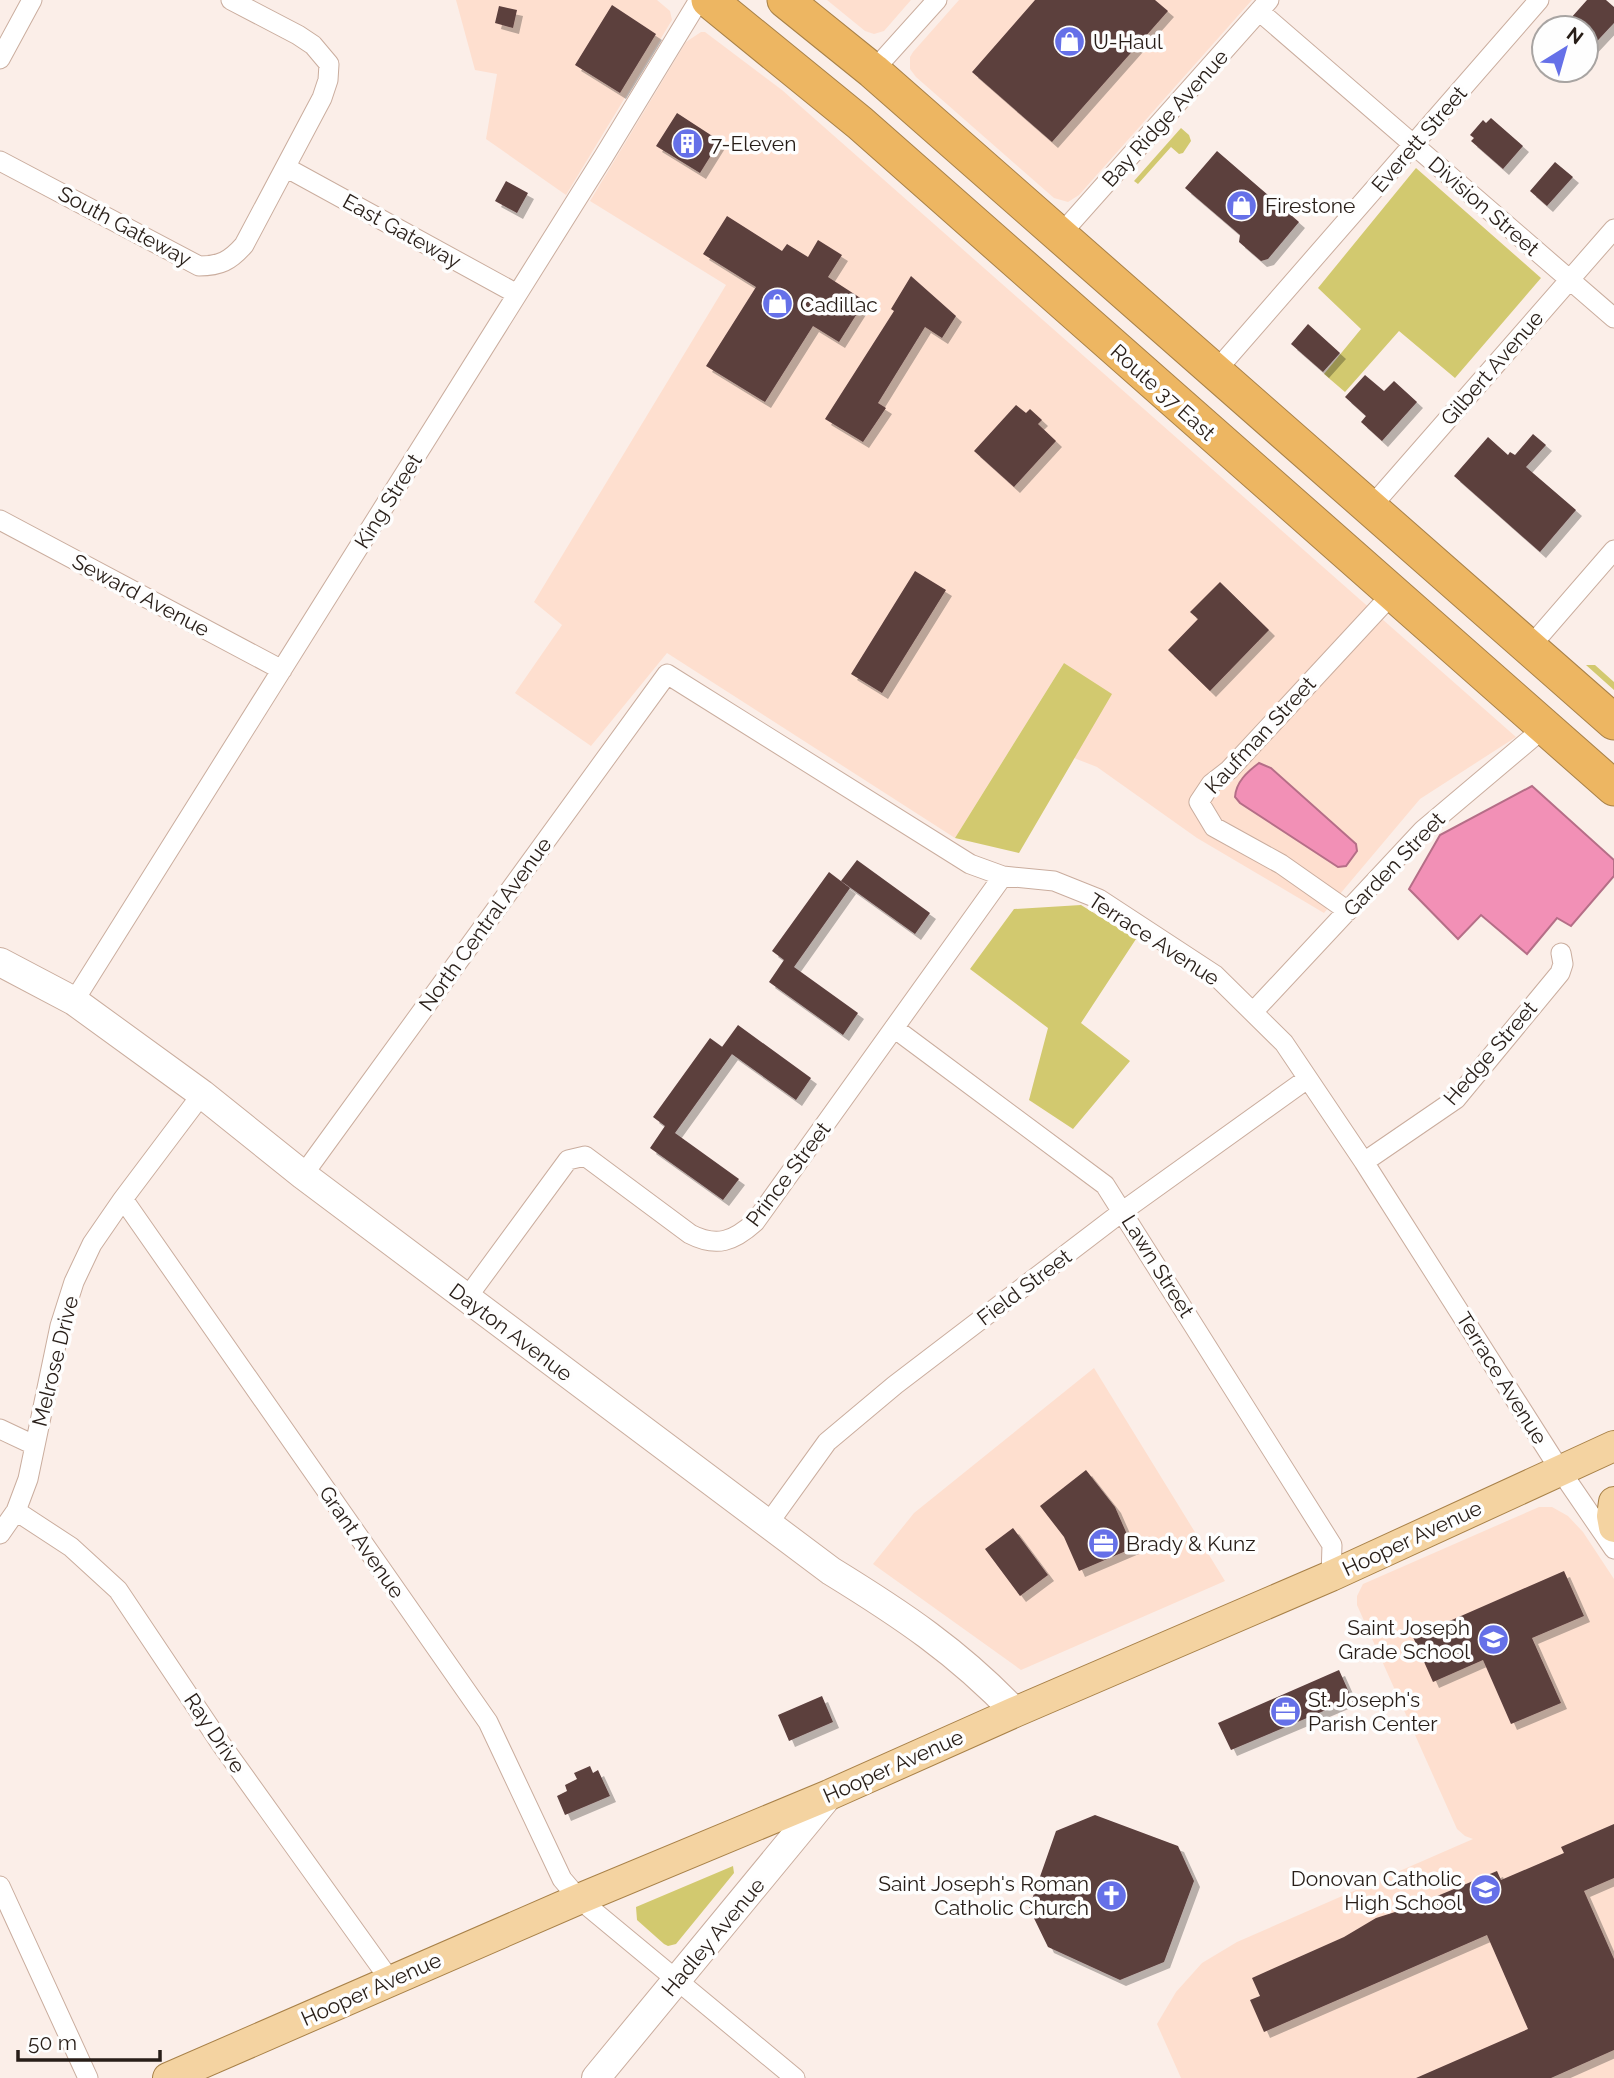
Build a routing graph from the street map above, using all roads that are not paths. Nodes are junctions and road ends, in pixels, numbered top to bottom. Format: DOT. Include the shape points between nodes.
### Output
graph roads {
  1 [pos="32,0"];
  2 [pos="231,0"];
  3 [pos="699,0"];
  4 [pos="709,0"];
  5 [pos="785,0"];
  6 [pos="937,0"];
  7 [pos="1539,0"];
  8 [pos="1264,5"];
  9 [pos="0,59"];
  10 [pos="873,71"];
  11 [pos="1414,145"];
  12 [pos="0,161"];
  13 [pos="287,168"];
  14 [pos="1614,229"];
  15 [pos="1060,235"];
  16 [pos="1569,280"];
  17 [pos="517,294"];
  18 [pos="1614,318"];
  19 [pos="1214,373"];
  20 [pos="1371,507"];
  21 [pos="0,520"];
  22 [pos="1614,550"];
  23 [pos="1392,593"];
  24 [pos="1529,648"];
  25 [pos="282,670"];
  26 [pos="667,674"];
  27 [pos="1614,722"];
  28 [pos="1545,727"];
  29 [pos="1614,788"];
  30 [pos="1003,876"];
  31 [pos="1348,911"];
  32 [pos="1561,953"];
  33 [pos="0,962"];
  34 [pos="74,1001"];
  35 [pos="1253,1012"];
  36 [pos="894,1028"];
  37 [pos="1307,1079"];
  38 [pos="202,1094"];
  39 [pos="1364,1162"];
  40 [pos="303,1175"];
  41 [pos="123,1199"];
  42 [pos="1124,1211"];
  43 [pos="466,1299"];
  44 [pos="0,1429"];
  45 [pos="34,1444"];
  46 [pos="1614,1446"];
  47 [pos="1560,1470"];
  48 [pos="1614,1502"];
  49 [pos="16,1511"];
  50 [pos="768,1524"];
  51 [pos="1614,1527"];
  52 [pos="0,1534"];
  53 [pos="1614,1549"];
  54 [pos="1331,1576"];
  55 [pos="1015,1712"];
  56 [pos="829,1795"];
  57 [pos="0,1886"];
  58 [pos="579,1899"];
  59 [pos="390,1980"];
  60 [pos="677,1980"];
  61 [pos="171,2077"];
  62 [pos="88,2078"];
  63 [pos="596,2078"];
  64 [pos="795,2078"];
  1 -- 9 [label="street"];
  2 -- 13 [label="street, South Gateway" via="299,35 329,64 322,98"];
  3 -- 17 [label="street, King Street"];
  4 -- 23 [label="highway, Route 37 East" via="860,123"];
  5 -- 10 [label="highway"];
  6 -- 10 [label="street"];
  7 -- 11 [label="street, Everett Street"];
  8 -- 11 [label="street, Division Street"];
  8 -- 15 [label="street, Bay Ridge Avenue"];
  10 -- 15 [label="highway"];
  11 -- 16 [label="street, Division Street"];
  11 -- 19 [label="street, Everett Street"];
  12 -- 13 [label="street, South Gateway" via="208,266 232,259 244,246"];
  13 -- 17 [label="street, East Gateway"];
  14 -- 16 [label="street, Gilbert Avenue"];
  15 -- 19 [label="highway"];
  16 -- 18 [label="street, Division Street"];
  16 -- 20 [label="street, Gilbert Avenue"];
  17 -- 25 [label="street, King Street"];
  19 -- 20 [label="highway"];
  20 -- 24 [label="highway"];
  21 -- 25 [label="street, Seward Avenue"];
  22 -- 24 [label="street"];
  23 -- 28 [label="highway, Route 37 East"];
  23 -- 31 [label="street, Kaufman Street" via="1199,802 1214,827 1281,863"];
  24 -- 27 [label="highway"];
  25 -- 34 [label="street, King Street"];
  26 -- 30 [label="street, Terrace Avenue" via="970,864"];
  26 -- 40 [label="street, North Central Avenue"];
  28 -- 29 [label="highway, Route 37 East"];
  28 -- 31 [label="street, Garden Street" via="1423,830"];
  30 -- 35 [label="street, Terrace Avenue" via="1054,881 1099,899 1215,975"];
  30 -- 36 [label="street, Prince Street"];
  31 -- 35 [label="street, Garden Street"];
  32 -- 39 [label="street, Hedge Street" via="1560,973 1456,1099"];
  33 -- 34 [label="street, Dayton Avenue"];
  34 -- 38 [label="street, Dayton Avenue"];
  35 -- 37 [label="street, Terrace Avenue" via="1284,1043"];
  36 -- 42 [label="street, Lawn Street" via="1105,1185"];
  36 -- 43 [label="street, Prince Street" via="755,1222 740,1236 705,1242 585,1156 569,1160"];
  37 -- 39 [label="street, Terrace Avenue"];
  37 -- 42 [label="street, Field Street"];
  38 -- 40 [label="street, Dayton Avenue"];
  38 -- 41 [label="street, Melrose Drive"];
  39 -- 47 [label="street, Terrace Avenue"];
  40 -- 43 [label="street, Dayton Avenue"];
  41 -- 45 [label="street, Melrose Drive" via="92,1244 74,1282"];
  41 -- 58 [label="street, Grant Avenue" via="488,1722 562,1879"];
  42 -- 50 [label="street, Field Street" via="895,1385 827,1443"];
  42 -- 54 [label="street, Lawn Street" via="1332,1545"];
  43 -- 50 [label="street, Dayton Avenue"];
  44 -- 45 [label="street"];
  45 -- 49 [label="street, Melrose Drive"];
  46 -- 47 [label="main road, Hooper Avenue"];
  47 -- 53 [label="street, Terrace Avenue"];
  47 -- 54 [label="main road, Hooper Avenue"];
  48 -- 51 [label="main road"];
  49 -- 52 [label="street, Melrose Drive"];
  49 -- 59 [label="street, Ray Drive" via="71,1547 118,1590 221,1744"];
  50 -- 55 [label="street, Dayton Avenue" via="831,1571 907,1618 978,1674"];
  54 -- 55 [label="main road, Hooper Avenue"];
  55 -- 56 [label="main road, Hooper Avenue"];
  56 -- 58 [label="main road, Hooper Avenue"];
  56 -- 60 [label="street, Hadley Avenue"];
  57 -- 62 [label="street"];
  58 -- 59 [label="main road, Hooper Avenue"];
  58 -- 60 [label="street, Grant Avenue"];
  59 -- 61 [label="main road, Hooper Avenue"];
  60 -- 63 [label="street, Hadley Avenue"];
  60 -- 64 [label="street, Grant Avenue"];
}
